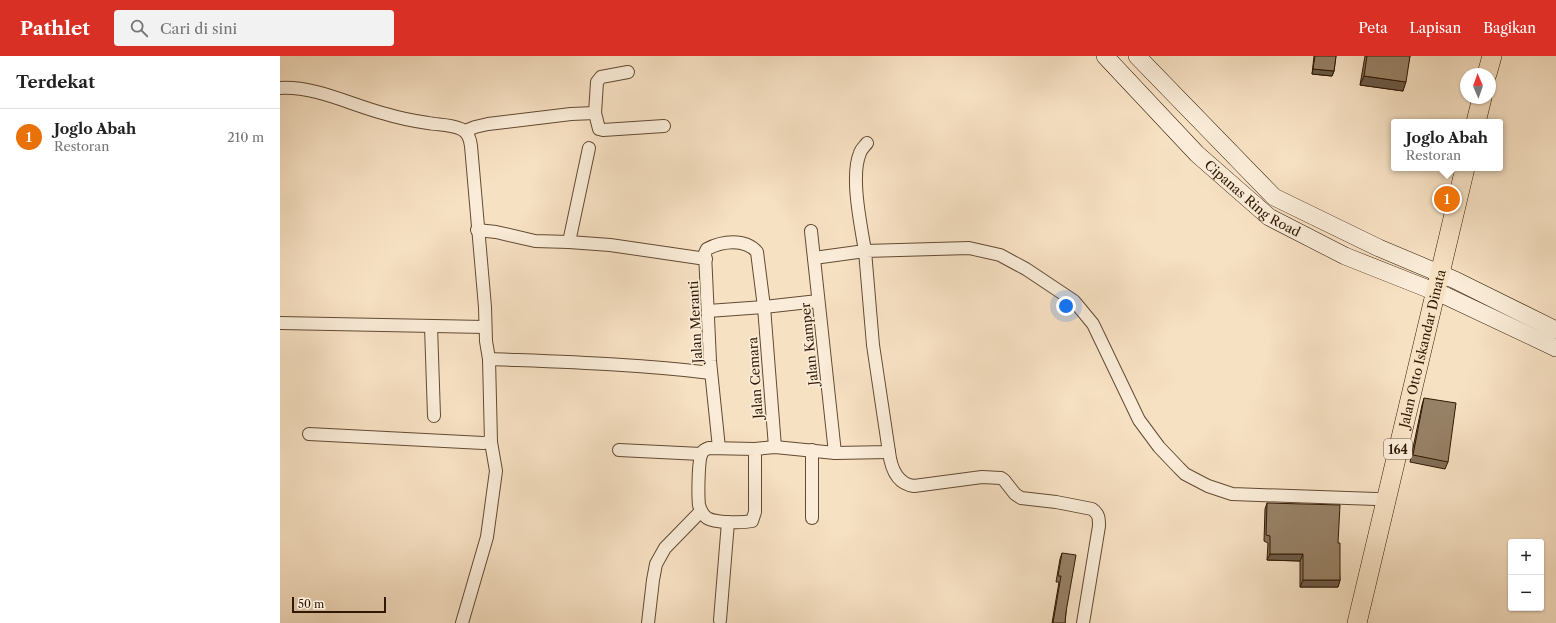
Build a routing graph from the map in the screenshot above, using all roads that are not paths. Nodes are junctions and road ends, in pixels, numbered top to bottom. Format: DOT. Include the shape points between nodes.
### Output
graph roads {
  1 [pos="1105,56"];
  2 [pos="1137,56"];
  3 [pos="1492,56"];
  4 [pos="1489,68"];
  5 [pos="628,72"];
  6 [pos="280,88"];
  7 [pos="1480,104"];
  8 [pos="595,113"];
  9 [pos="1477,119"];
  10 [pos="664,126"];
  11 [pos="465,131"];
  12 [pos="867,143"];
  13 [pos="589,148"];
  14 [pos="1464,171"];
  15 [pos="477,230"];
  16 [pos="810,231"];
  17 [pos="569,242"];
  18 [pos="865,251"];
  19 [pos="814,258"];
  20 [pos="706,259"];
  21 [pos="1437,283"];
  22 [pos="818,301"];
  23 [pos="764,307"];
  24 [pos="708,312"];
  25 [pos="280,323"];
  26 [pos="431,326"];
  27 [pos="485,327"];
  28 [pos="1556,330"];
  29 [pos="1556,348"];
  30 [pos="489,359"];
  31 [pos="711,373"];
  32 [pos="434,416"];
  33 [pos="309,434"];
  34 [pos="491,442"];
  35 [pos="775,447"];
  36 [pos="719,448"];
  37 [pos="755,448"];
  38 [pos="619,450"];
  39 [pos="812,450"];
  40 [pos="889,452"];
  41 [pos="835,453"];
  42 [pos="700,454"];
  43 [pos="1386,501"];
  44 [pos="701,511"];
  45 [pos="812,518"];
  46 [pos="728,522"];
  47 [pos="720,620"];
  48 [pos="462,623"];
  49 [pos="648,623"];
  50 [pos="1082,623"];
  51 [pos="1357,623"];
  1 -- 21 [label="street, Cipanas Ring Road" via="1197,154 1269,217 1345,256"];
  2 -- 21 [label="street, Cipanas Ring Road" via="1274,197 1379,248"];
  3 -- 4 [label="main road"];
  5 -- 8 [label="street" via="601,77 597,82"];
  6 -- 11 [label="street" via="314,91 386,115 451,126"];
  7 -- 9 [label="main road"];
  8 -- 10 [label="street" via="599,129 603,130"];
  8 -- 11 [label="street" via="488,124"];
  11 -- 15 [label="street" via="470,137"];
  12 -- 18 [label="street" via="860,152 857,164 856,192"];
  13 -- 17 [label="street"];
  14 -- 21 [label="main road, Jalan Otto Iskandar Dinata / 164"];
  15 -- 17 [label="street" via="535,241"];
  15 -- 27 [label="street"];
  16 -- 19 [label="street, Jalan Kamper"];
  17 -- 20 [label="street"];
  18 -- 19 [label="street"];
  18 -- 40 [label="street" via="873,345"];
  18 -- 43 [label="street" via="969,248 1000,255 1074,301 1094,324 1139,420 1159,447 1185,474 1208,486 1232,494"];
  19 -- 22 [label="street, Jalan Kamper"];
  20 -- 23 [label="street, Jalan Cemara" via="707,249 719,244 746,243 751,246 757,252"];
  20 -- 24 [label="street, Jalan Meranti"];
  21 -- 28 [label="street" via="1455,280"];
  21 -- 29 [label="street" via="1453,299"];
  21 -- 43 [label="main road, Jalan Otto Iskandar Dinata / 164"];
  22 -- 23 [label="street"];
  22 -- 41 [label="street, Jalan Kamper"];
  23 -- 24 [label="street"];
  23 -- 35 [label="street, Jalan Cemara"];
  24 -- 31 [label="street, Jalan Meranti"];
  25 -- 26 [label="street"];
  26 -- 27 [label="street"];
  26 -- 32 [label="street"];
  27 -- 30 [label="street"];
  30 -- 31 [label="street"];
  30 -- 34 [label="street"];
  31 -- 36 [label="street, Jalan Meranti"];
  33 -- 34 [label="street"];
  34 -- 48 [label="street" via="496,471 487,537"];
  35 -- 37 [label="street"];
  35 -- 39 [label="street"];
  36 -- 37 [label="street"];
  36 -- 42 [label="street" via="709,448"];
  37 -- 46 [label="street" via="755,512 752,520"];
  38 -- 42 [label="street"];
  39 -- 41 [label="street"];
  39 -- 45 [label="street"];
  40 -- 41 [label="street"];
  40 -- 50 [label="street" via="894,472 902,483 909,486 1001,478 1014,494 1022,498 1056,502 1096,512 1100,526"];
  42 -- 44 [label="street"];
  43 -- 51 [label="main road, Jalan Otto Iskandar Dinata / 164"];
  44 -- 46 [label="street" via="707,518"];
  44 -- 49 [label="street" via="665,548 656,564"];
  46 -- 47 [label="street"];
}
